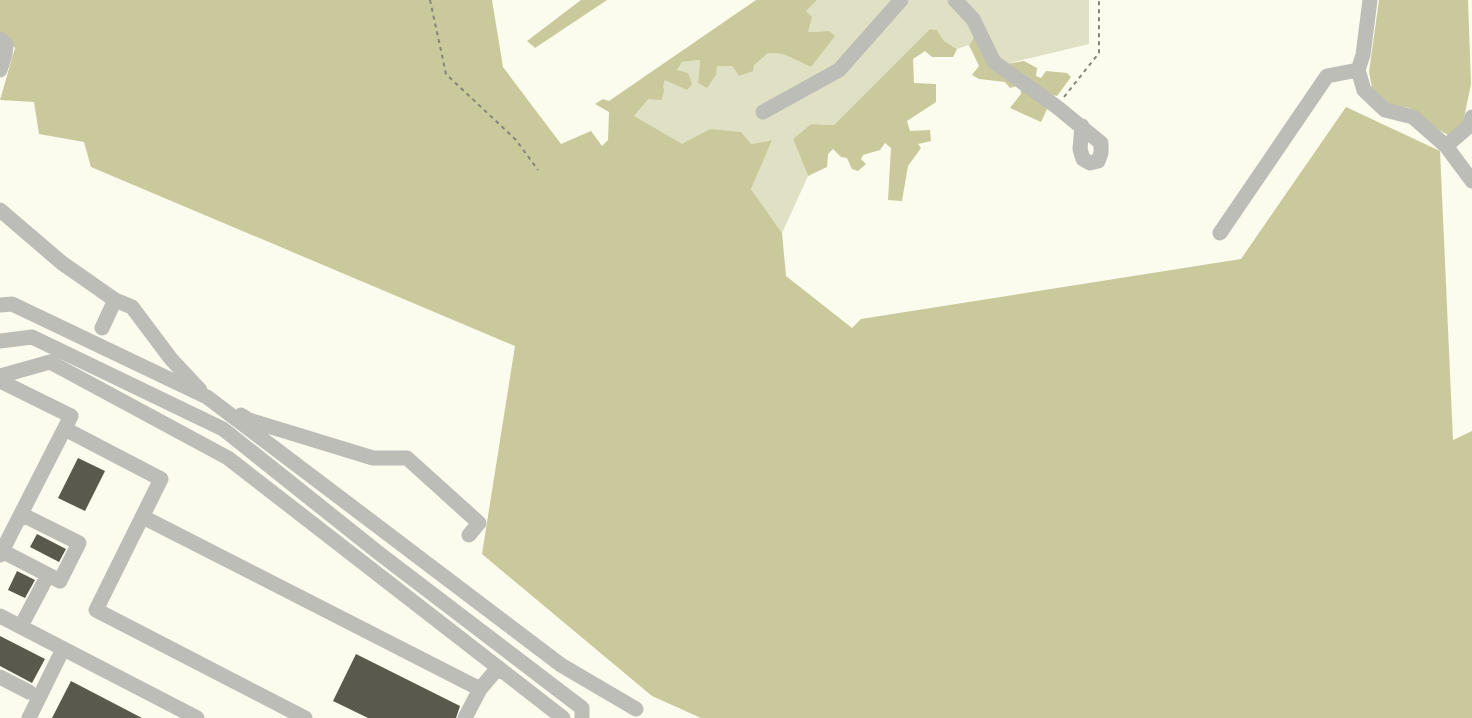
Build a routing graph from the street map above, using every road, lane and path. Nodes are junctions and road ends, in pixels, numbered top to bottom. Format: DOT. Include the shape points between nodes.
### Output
graph roads {
  1 [pos="430,0"];
  2 [pos="901,0"];
  3 [pos="955,0"];
  4 [pos="1099,0"];
  5 [pos="1370,0"];
  6 [pos="0,39"];
  7 [pos="0,70"];
  8 [pos="1358,70"];
  9 [pos="1057,107"];
  10 [pos="762,112"];
  11 [pos="1472,118"];
  12 [pos="1082,126"];
  13 [pos="1446,146"];
  14 [pos="538,170"];
  15 [pos="1472,181"];
  16 [pos="0,210"];
  17 [pos="1220,233"];
  18 [pos="115,300"];
  19 [pos="0,305"];
  20 [pos="102,328"];
  21 [pos="0,341"];
  22 [pos="0,376"];
  23 [pos="0,381"];
  24 [pos="207,397"];
  25 [pos="65,429"];
  26 [pos="21,514"];
  27 [pos="143,517"];
  28 [pos="469,535"];
  29 [pos="1,553"];
  30 [pos="48,575"];
  31 [pos="0,616"];
  32 [pos="21,626"];
  33 [pos="63,649"];
  34 [pos="498,668"];
  35 [pos="0,677"];
  36 [pos="480,688"];
  37 [pos="29,692"];
  38 [pos="636,709"];
  39 [pos="189,716"];
  40 [pos="29,718"];
  41 [pos="305,718"];
  42 [pos="465,718"];
  43 [pos="563,718"];
  44 [pos="582,718"];
  1 -- 14 [label="path" via="446,74 516,140"];
  2 -- 10 [label="street" via="839,70"];
  3 -- 9 [label="street" via="973,19 994,62"];
  4 -- 9 [label="path" via="1099,53"];
  5 -- 8 [label="street"];
  6 -- 7 [label="street" via="6,44"];
  8 -- 13 [label="street" via="1364,90 1385,110 1413,117"];
  8 -- 17 [label="street" via="1327,76"];
  9 -- 12 [label="street"];
  11 -- 13 [label="street" via="1468,127"];
  13 -- 15 [label="street"];
  16 -- 18 [label="street" via="62,263"];
  18 -- 20 [label="street"];
  18 -- 24 [label="street" via="132,307 171,360"];
  19 -- 24 [label="street" via="12,304"];
  21 -- 44 [label="street" via="32,337 223,429 582,708"];
  22 -- 34 [label="street" via="50,362 228,458"];
  23 -- 25 [label="street" via="71,416"];
  24 -- 28 [label="street" via="249,420 334,447 373,458 407,458 479,523"];
  24 -- 38 [label="street" via="561,665"];
  25 -- 26 [label="street"];
  25 -- 27 [label="street" via="161,479"];
  26 -- 29 [label="street"];
  26 -- 30 [label="street" via="79,543 60,581"];
  27 -- 36 [label="street"];
  27 -- 41 [label="street" via="96,610"];
  29 -- 30 [label="street"];
  30 -- 32 [label="street"];
  31 -- 32 [label="street"];
  32 -- 33 [label="street"];
  33 -- 39 [label="street"];
  33 -- 40 [label="street"];
  34 -- 36 [label="street"];
  34 -- 43 [label="street"];
  35 -- 37 [label="street"];
  36 -- 42 [label="street"];
}
